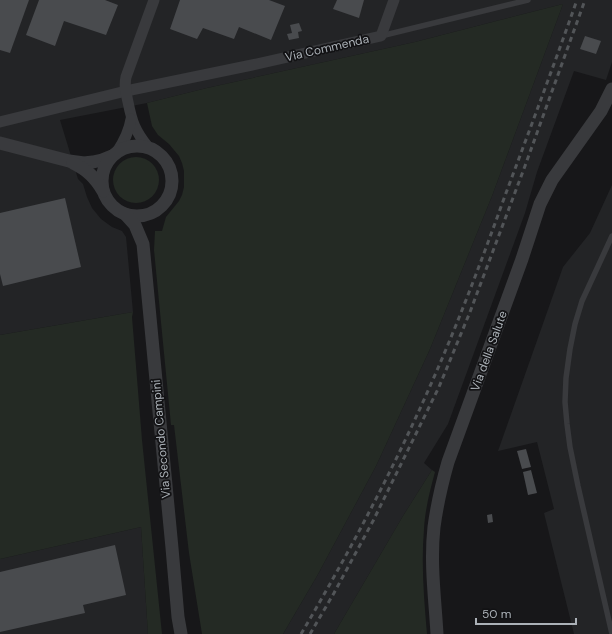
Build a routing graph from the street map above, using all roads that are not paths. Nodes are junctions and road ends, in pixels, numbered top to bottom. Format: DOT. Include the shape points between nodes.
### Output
graph roads {
  1 [pos="154,0"];
  2 [pos="394,0"];
  3 [pos="528,0"];
  4 [pos="381,36"];
  5 [pos="612,89"];
  6 [pos="126,91"];
  7 [pos="131,120"];
  8 [pos="0,122"];
  9 [pos="0,143"];
  10 [pos="148,147"];
  11 [pos="115,154"];
  12 [pos="69,161"];
  13 [pos="104,191"];
  14 [pos="162,206"];
  15 [pos="125,214"];
  16 [pos="612,236"];
  17 [pos="143,244"];
  18 [pos="181,634"];
  19 [pos="437,634"];
  20 [pos="612,634"];
  1 -- 6 [label="street" via="126,77"];
  2 -- 4 [label="street"];
  3 -- 4 [label="lane, Via Commenda"];
  4 -- 6 [label="street, Via Commenda"];
  5 -- 19 [label="street, Via della Salute" via="601,111 552,180 540,204 448,462 433,539"];
  6 -- 7 [label="street"];
  6 -- 8 [label="street, Via Commenda"];
  7 -- 10 [label="street"];
  7 -- 11 [label="street" via="122,145"];
  9 -- 12 [label="street"];
  10 -- 11 [label="street" via="130,147"];
  10 -- 14 [label="street" via="164,158 172,177 172,187"];
  11 -- 12 [label="street" via="93,162"];
  11 -- 13 [label="street" via="103,172"];
  12 -- 13 [label="street" via="90,173"];
  13 -- 15 [label="street" via="115,208"];
  14 -- 15 [label="street" via="145,215"];
  14 -- 17 [label="street, Via Secondo Campini" via="148,225"];
  15 -- 17 [label="street, Via Secondo Campini" via="135,225"];
  16 -- 20 [label="lane" via="582,301 575,324 566,378 565,402 578,486"];
  17 -- 18 [label="street, Via Secondo Campini"];
}
